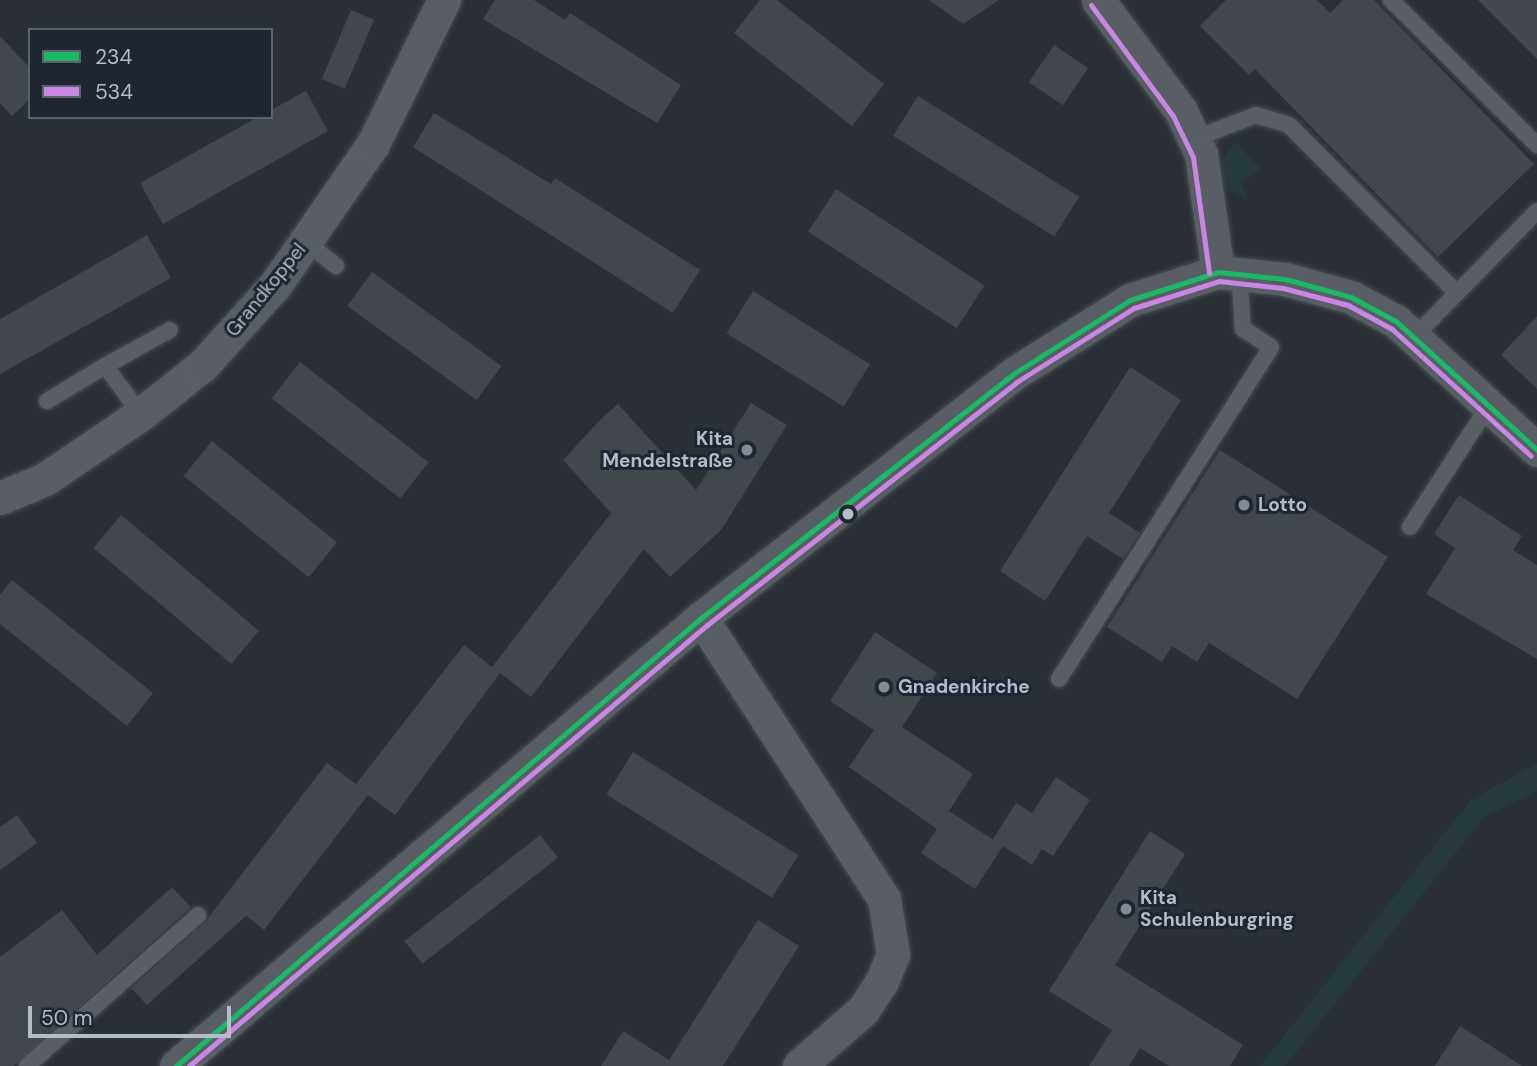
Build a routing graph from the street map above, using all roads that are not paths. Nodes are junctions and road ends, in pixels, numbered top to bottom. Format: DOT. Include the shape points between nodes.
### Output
graph roads {
  1 [pos="444,0"];
  2 [pos="1098,0"];
  3 [pos="1391,0"];
  4 [pos="1194,139"];
  5 [pos="1537,145"];
  6 [pos="1537,211"];
  7 [pos="305,241"];
  8 [pos="336,266"];
  9 [pos="1228,273"];
  10 [pos="1456,292"];
  11 [pos="170,330"];
  12 [pos="1414,337"];
  13 [pos="105,366"];
  14 [pos="47,401"];
  15 [pos="1488,407"];
  16 [pos="141,414"];
  17 [pos="1537,450"];
  18 [pos="0,498"];
  19 [pos="1410,527"];
  20 [pos="701,618"];
  21 [pos="1059,679"];
  22 [pos="198,915"];
  23 [pos="27,1066"];
  24 [pos="176,1066"];
  25 [pos="799,1066"];
  1 -- 7 [label="street, Grandkoppel" via="373,144"];
  2 -- 4 [label="street" via="1181,111"];
  3 -- 5 [label="lane"];
  4 -- 9 [label="street"];
  4 -- 10 [label="lane" via="1256,115 1289,125"];
  6 -- 10 [label="lane"];
  7 -- 8 [label="lane"];
  7 -- 16 [label="street, Grandkoppel" via="203,365"];
  9 -- 12 [label="street" via="1351,297"];
  9 -- 20 [label="street" via="1175,281 1085,324"];
  9 -- 21 [label="lane" via="1242,328 1271,347"];
  10 -- 12 [label="lane"];
  11 -- 13 [label="lane"];
  12 -- 15 [label="street"];
  13 -- 14 [label="lane"];
  13 -- 16 [label="lane"];
  15 -- 17 [label="street"];
  15 -- 19 [label="lane"];
  16 -- 18 [label="street, Grandkoppel" via="45,479"];
  20 -- 24 [label="street"];
  20 -- 25 [label="street" via="884,899 893,954 882,981 863,1010"];
  22 -- 23 [label="lane"];
}
